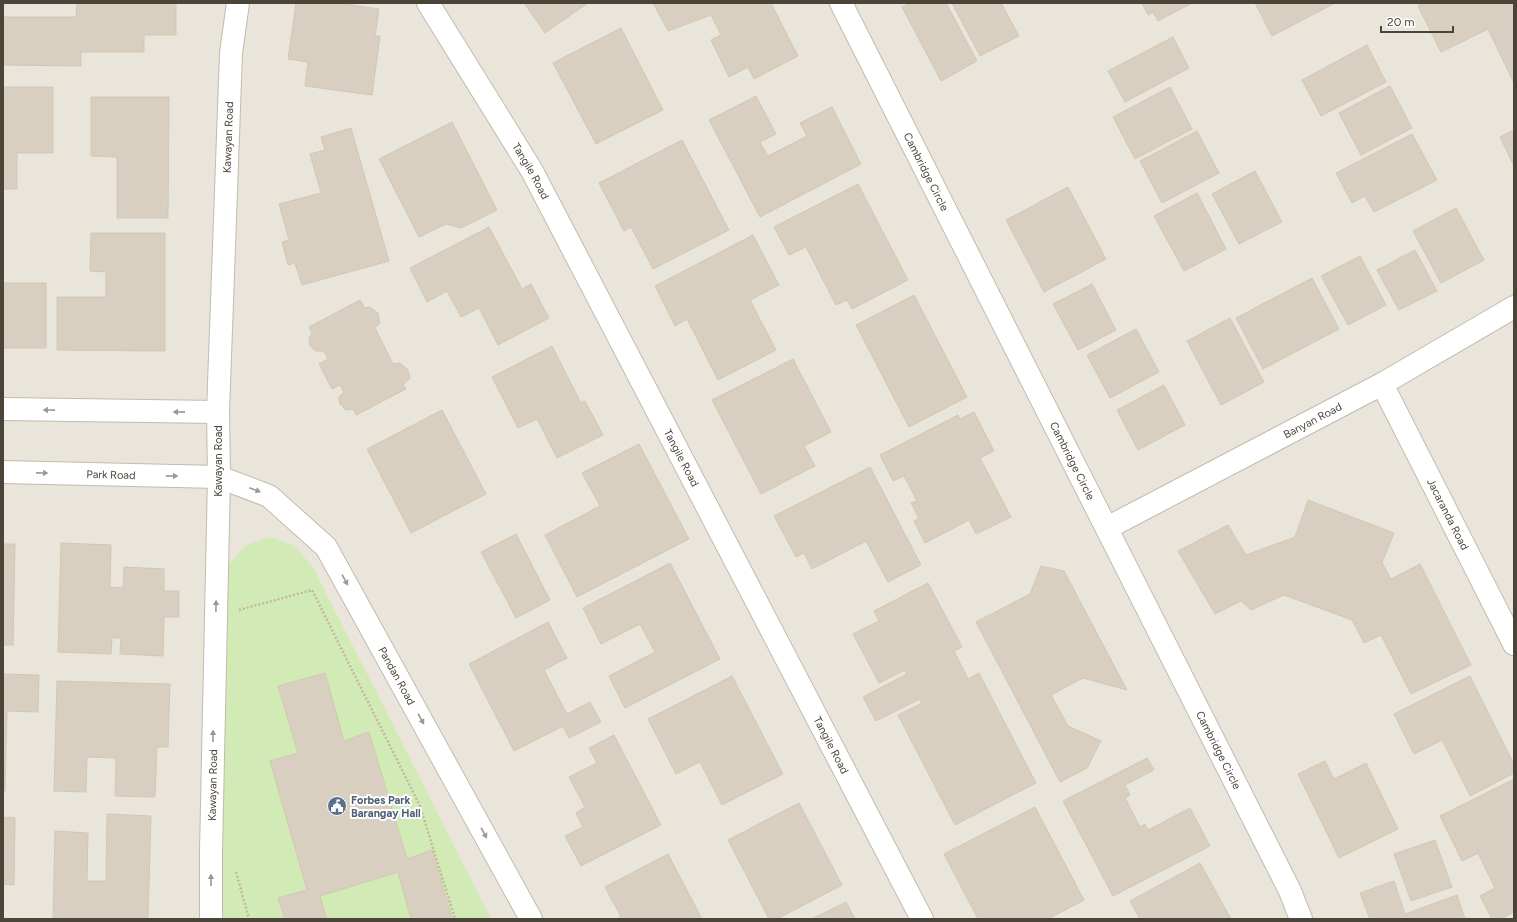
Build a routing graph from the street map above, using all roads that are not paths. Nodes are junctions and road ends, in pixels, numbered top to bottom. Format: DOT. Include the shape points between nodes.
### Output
graph roads {
  1 [pos="238,3"];
  2 [pos="428,3"];
  3 [pos="841,3"];
  4 [pos="1514,307"];
  5 [pos="1382,384"];
  6 [pos="3,410"];
  7 [pos="218,412"];
  8 [pos="3,472"];
  9 [pos="219,476"];
  10 [pos="1107,528"];
  11 [pos="1514,644"];
  12 [pos="211,919"];
  13 [pos="531,919"];
  14 [pos="922,919"];
  15 [pos="1301,919"];
  1 -- 7 [label="street, Kawayan Road" via="231,53"];
  2 -- 14 [label="street, Tangile Road" via="532,171"];
  3 -- 10 [label="street, Cambridge Circle"];
  4 -- 5 [label="street, Banyan Road"];
  5 -- 10 [label="street, Banyan Road"];
  5 -- 11 [label="street, Jacaranda Road"];
  7 -- 6 [label="street, one-way"];
  7 -- 9 [label="street, Kawayan Road"];
  8 -- 9 [label="street, Park Road, one-way"];
  12 -- 9 [label="street, Kawayan Road, one-way"];
  9 -- 13 [label="street, Pandan Road, one-way" via="269,496 326,547"];
  10 -- 15 [label="street, Cambridge Circle" via="1290,891"];
}
